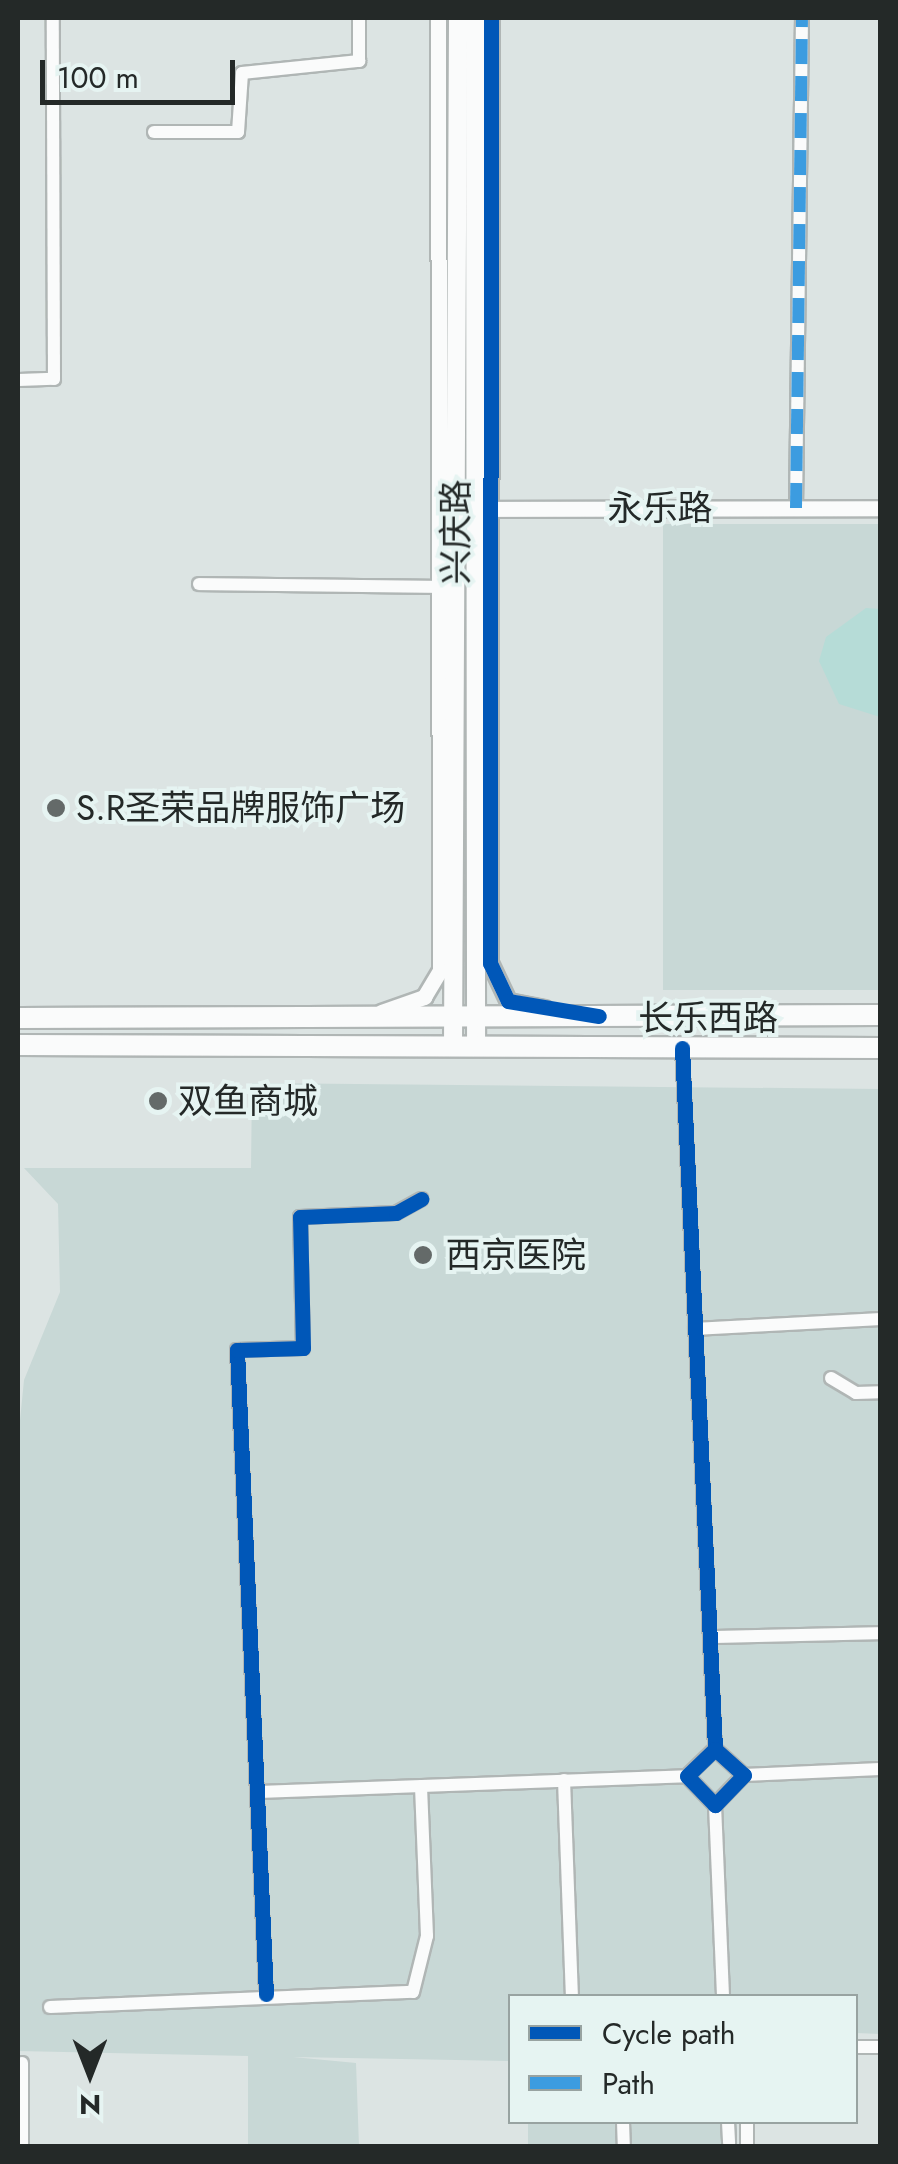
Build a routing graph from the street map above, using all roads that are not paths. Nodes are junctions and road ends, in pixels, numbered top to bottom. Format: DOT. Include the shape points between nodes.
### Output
graph roads {
  1 [pos="53,18"];
  2 [pos="359,18"];
  3 [pos="438,18"];
  4 [pos="458,18"];
  5 [pos="475,18"];
  6 [pos="490,18"];
  7 [pos="802,18"];
  8 [pos="154,132"];
  9 [pos="18,380"];
  10 [pos="796,508"];
  11 [pos="880,508"];
  12 [pos="465,509"];
  13 [pos="199,584"];
  14 [pos="440,586"];
  15 [pos="490,908"];
  16 [pos="476,942"];
  17 [pos="454,1015"];
  18 [pos="358,1016"];
  19 [pos="476,1016"];
  20 [pos="599,1016"];
  21 [pos="880,1016"];
  22 [pos="18,1018"];
  23 [pos="18,1045"];
  24 [pos="453,1046"];
  25 [pos="476,1048"];
  26 [pos="682,1048"];
  27 [pos="880,1048"];
  28 [pos="421,1199"];
  29 [pos="880,1320"];
  30 [pos="695,1330"];
  31 [pos="831,1378"];
  32 [pos="880,1392"];
  33 [pos="880,1633"];
  34 [pos="710,1637"];
  35 [pos="715,1749"];
  36 [pos="880,1769"];
  37 [pos="744,1775"];
  38 [pos="688,1776"];
  39 [pos="564,1780"];
  40 [pos="420,1786"];
  41 [pos="258,1792"];
  42 [pos="715,1805"];
  43 [pos="266,1994"];
  44 [pos="572,1994"];
  45 [pos="723,1994"];
  46 [pos="50,2007"];
  47 [pos="22,2063"];
  48 [pos="728,2124"];
  49 [pos="729,2143"];
  50 [pos="22,2146"];
  1 -- 9 [label="street" via="54,380"];
  2 -- 8 [label="street" via="360,61 242,73 238,132"];
  3 -- 12 [label="street"];
  4 -- 12 [label="main road, 兴庆路"];
  5 -- 12 [label="main road, 兴庆路"];
  6 -- 12 [label="street"];
  7 -- 10 [label="street"];
  10 -- 11 [label="street, 永乐路"];
  10 -- 12 [label="street, 永乐路"];
  12 -- 14 [label="street"];
  12 -- 15 [label="street"];
  12 -- 16 [label="main road, 兴庆路"];
  12 -- 17 [label="main road, 兴庆路"];
  13 -- 14 [label="street"];
  14 -- 18 [label="street" via="440,970 424,997"];
  15 -- 16 [label="main road"];
  15 -- 20 [label="street" via="498,992 524,1006"];
  16 -- 19 [label="main road, 兴庆路"];
  17 -- 18 [label="main road, 长乐西路"];
  17 -- 19 [label="main road, 长乐西路"];
  17 -- 24 [label="main road, 兴庆路"];
  18 -- 22 [label="main road, 长乐西路"];
  19 -- 20 [label="main road, 长乐西路"];
  19 -- 25 [label="main road, 兴庆路"];
  20 -- 21 [label="main road, 长乐西路"];
  23 -- 24 [label="main road, 长乐西路"];
  24 -- 25 [label="main road, 长乐西路"];
  25 -- 26 [label="main road, 长乐西路"];
  26 -- 27 [label="main road, 长乐西路"];
  26 -- 30 [label="street"];
  28 -- 41 [label="street" via="396,1213 300,1217 303,1348 237,1350"];
  29 -- 30 [label="street"];
  30 -- 34 [label="street"];
  31 -- 32 [label="street" via="856,1393"];
  33 -- 34 [label="street"];
  34 -- 35 [label="street"];
  35 -- 37 [label="street"];
  35 -- 38 [label="street"];
  36 -- 37 [label="street"];
  37 -- 42 [label="street"];
  38 -- 39 [label="street"];
  38 -- 42 [label="street"];
  39 -- 40 [label="street"];
  39 -- 44 [label="street"];
  40 -- 41 [label="street"];
  40 -- 43 [label="street" via="427,1936 413,1992"];
  41 -- 43 [label="street"];
  42 -- 45 [label="street"];
  43 -- 46 [label="street"];
  47 -- 50 [label="street"];
  48 -- 49 [label="street"];
}
